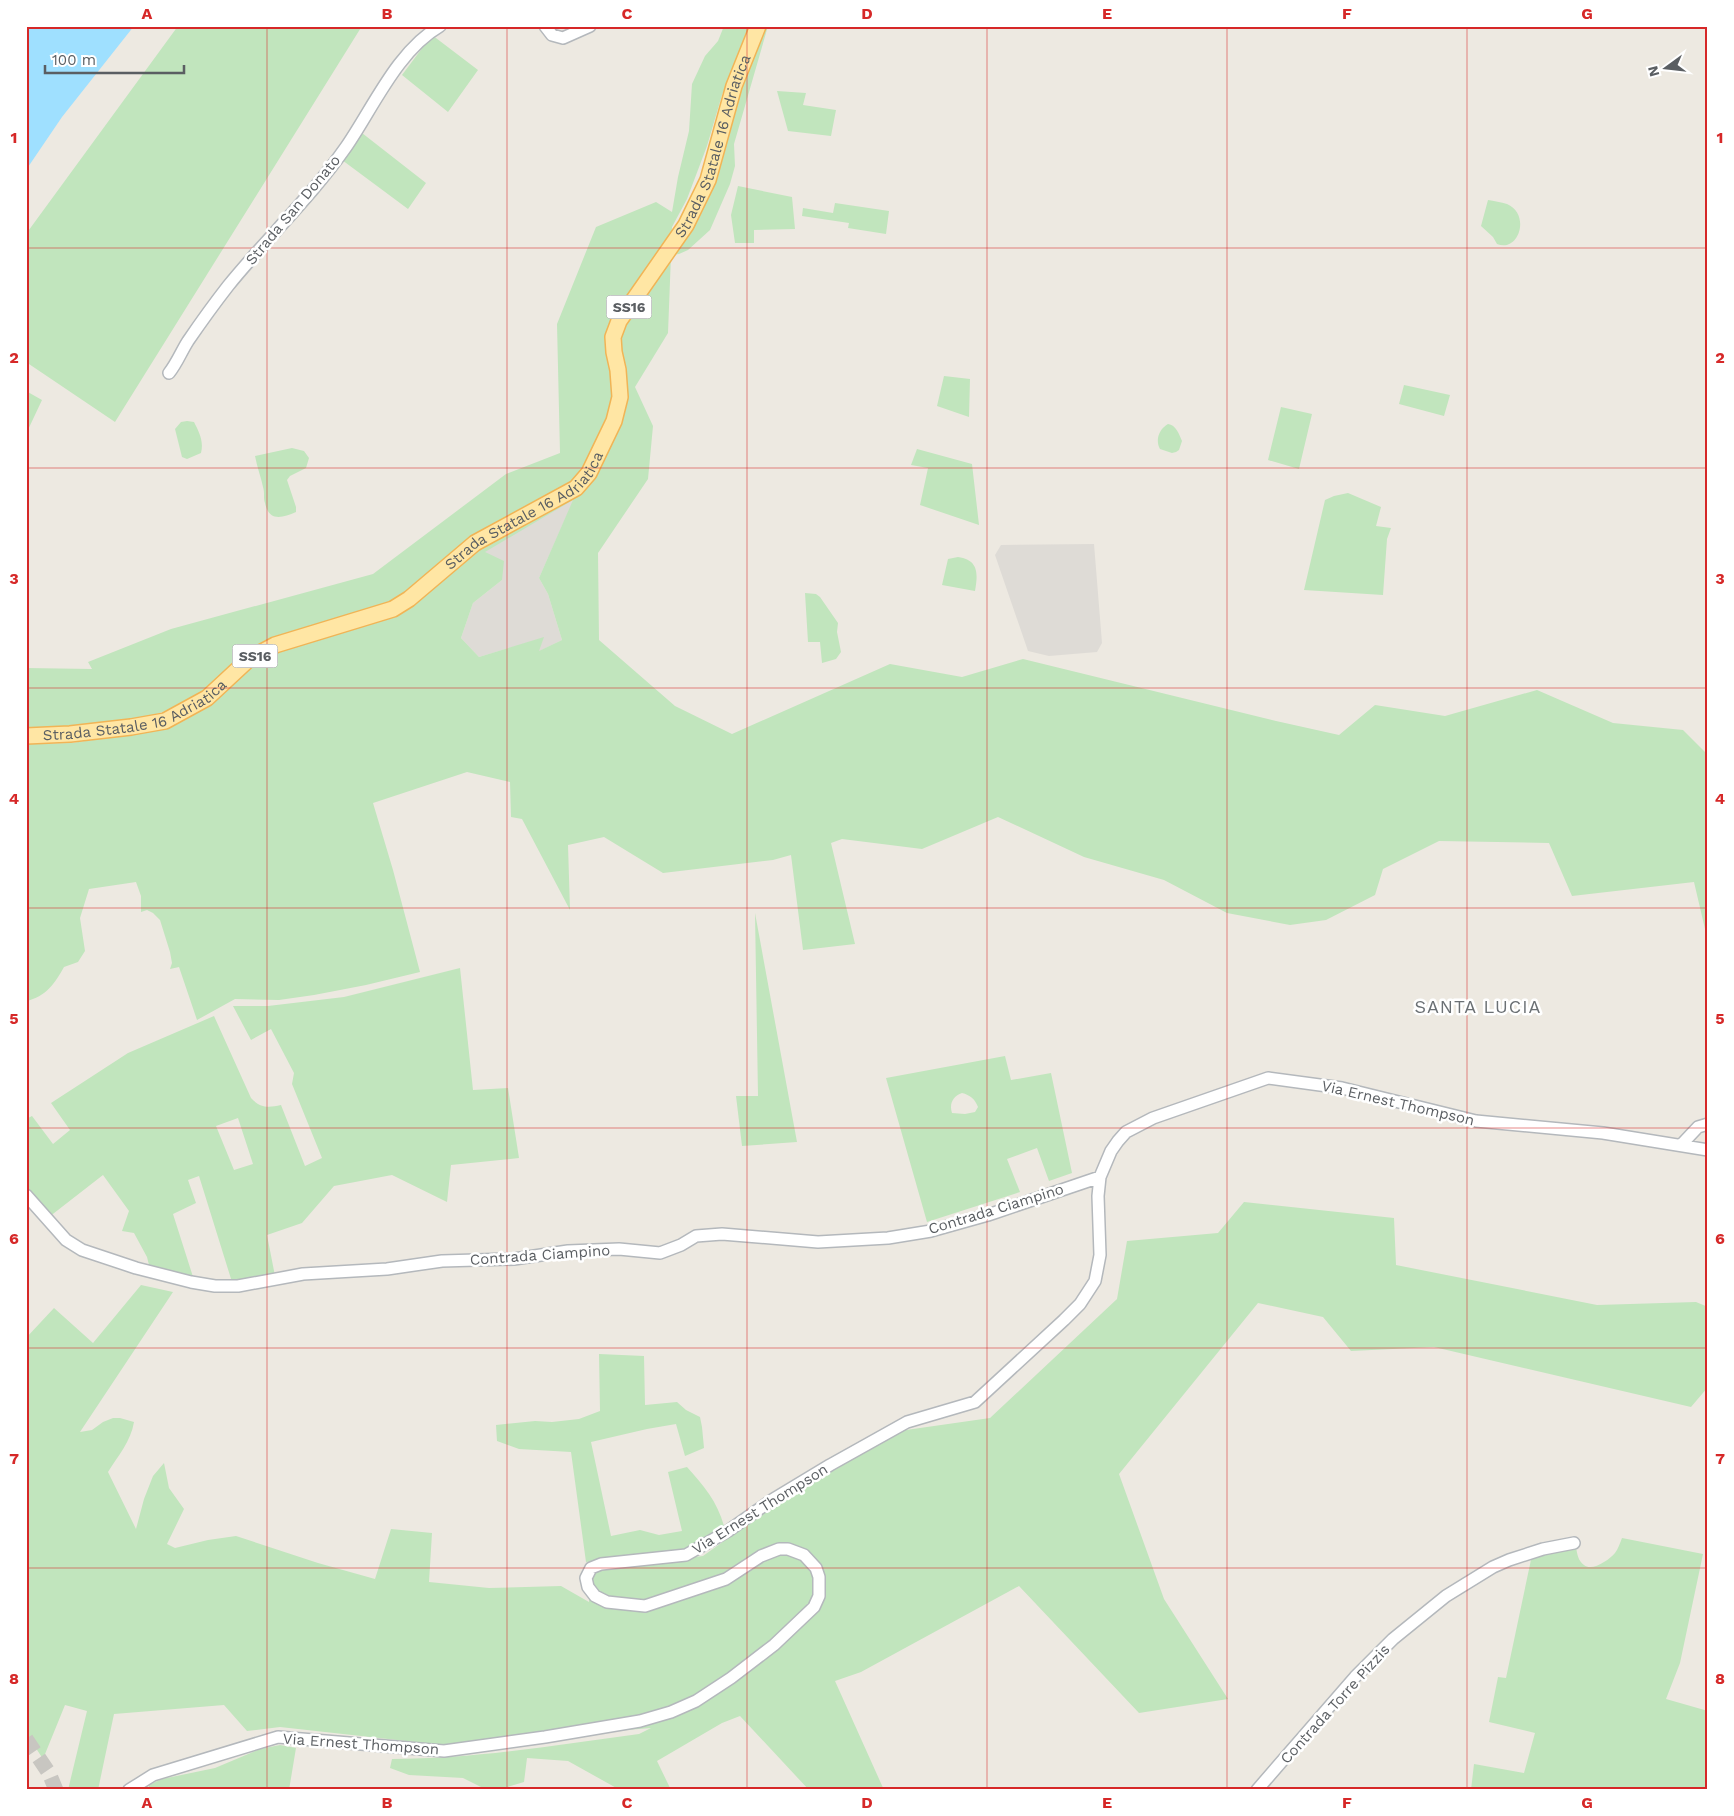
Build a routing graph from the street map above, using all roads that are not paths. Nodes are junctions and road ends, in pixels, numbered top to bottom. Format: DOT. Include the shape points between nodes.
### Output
graph roads {
  1 [pos="440,26"];
  2 [pos="544,26"];
  3 [pos="590,26"];
  4 [pos="758,26"];
  5 [pos="169,373"];
  6 [pos="26,736"];
  7 [pos="1708,1124"];
  8 [pos="1681,1145"];
  9 [pos="1708,1150"];
  10 [pos="1100,1177"];
  11 [pos="26,1195"];
  12 [pos="1574,1543"];
  13 [pos="129,1790"];
  14 [pos="1257,1790"];
  1 -- 5 [label="street, Strada San Donato" via="426,35 400,62 316,187 228,286"];
  2 -- 3 [label="street" via="552,35 563,38"];
  4 -- 6 [label="main road, Strada Statale 16 Adriatica / SS16" via="734,86 708,180 686,225 619,321 613,337 620,396 614,421 589,473 576,488 475,543 393,609 275,645 250,659 207,698 165,721"];
  7 -- 8 [label="street" via="1698,1127"];
  8 -- 9 [label="street, Via Ernest Thompson"];
  8 -- 10 [label="street, Via Ernest Thompson" via="1603,1133 1476,1121 1342,1088 1268,1078 1141,1123 1118,1141"];
  10 -- 11 [label="street, Contrada Ciampino" via="988,1215 931,1231 888,1238 818,1242 722,1234 696,1236 660,1253 619,1249 568,1251 514,1260 442,1261 387,1269 303,1274 238,1286 191,1282 82,1250 66,1240"];
  10 -- 13 [label="street, Via Ernest Thompson" via="1100,1255 1095,1281 1080,1304 976,1402 907,1422 772,1500 686,1556 601,1564 591,1568 586,1578 595,1596 608,1602 645,1606 726,1579 761,1556 779,1550 795,1551 810,1561 819,1578 819,1596 814,1607 774,1645 696,1701 640,1721 444,1750 278,1737 154,1775"];
  12 -- 14 [label="street, Contrada Torre Pizzis" via="1509,1560 1446,1596 1393,1639"];
}
